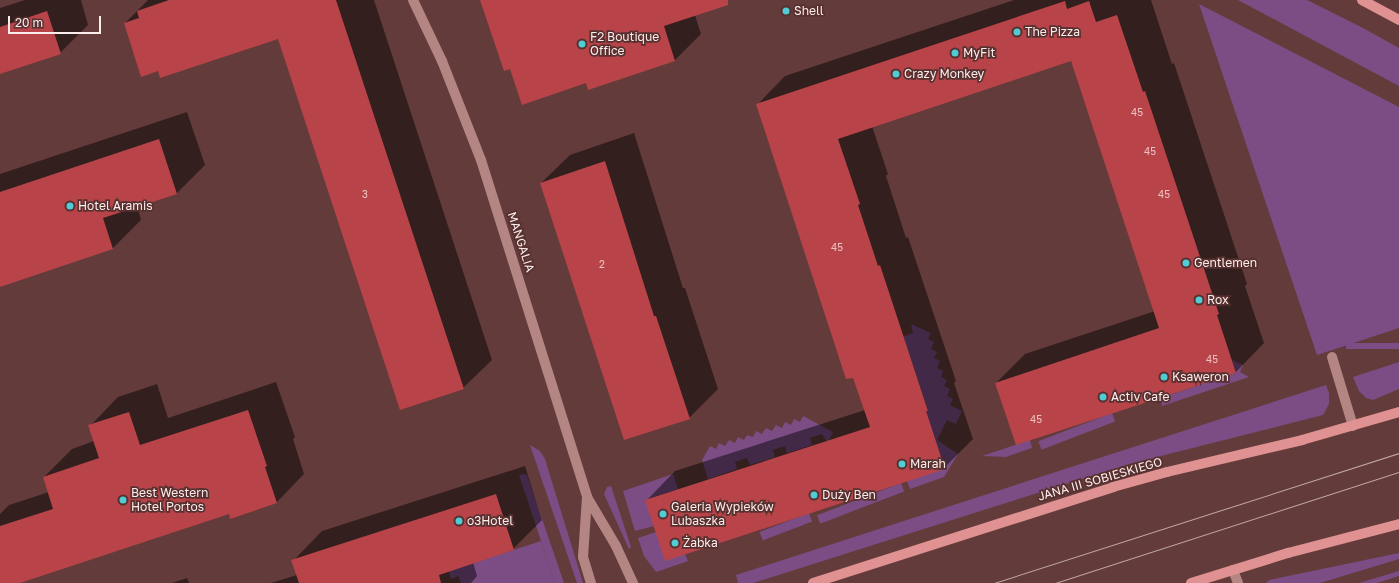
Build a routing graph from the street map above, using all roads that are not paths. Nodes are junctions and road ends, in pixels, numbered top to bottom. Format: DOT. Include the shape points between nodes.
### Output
graph roads {
  1 [pos="413,0"];
  2 [pos="1362,0"];
  3 [pos="1399,20"];
  4 [pos="1332,357"];
  5 [pos="1399,412"];
  6 [pos="1354,426"];
  7 [pos="587,498"];
  8 [pos="1399,524"];
  9 [pos="1233,570"];
  10 [pos="591,583"];
  11 [pos="633,583"];
  12 [pos="813,583"];
  13 [pos="1191,583"];
  14 [pos="1238,583"];
  1 -- 7 [label="street, MANGALIA" via="442,61 481,160"];
  2 -- 3 [label="main road"];
  4 -- 6 [label="street"];
  5 -- 6 [label="main road, JANA III SOBIESKIEGO"];
  6 -- 12 [label="main road, JANA III SOBIESKIEGO" via="1113,487"];
  7 -- 10 [label="street, MANGALIA" via="583,557"];
  7 -- 11 [label="street, MANGALIA" via="616,546"];
  8 -- 9 [label="main road"];
  9 -- 13 [label="main road"];
  9 -- 14 [label="street"];
}
